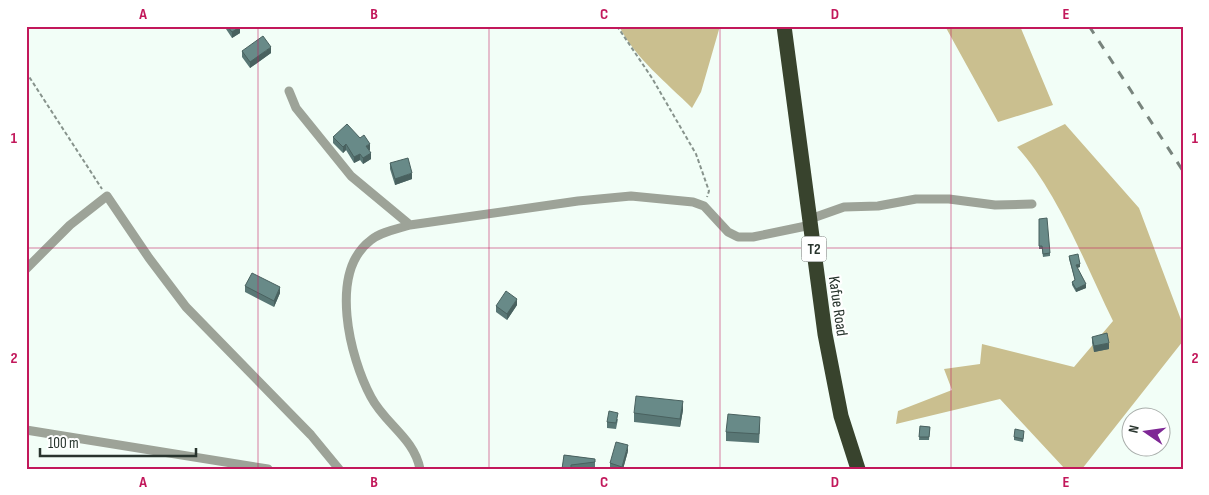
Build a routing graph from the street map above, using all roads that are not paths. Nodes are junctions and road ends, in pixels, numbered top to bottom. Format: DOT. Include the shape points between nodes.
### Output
graph roads {
  1 [pos="784,26"];
  2 [pos="288,91"];
  3 [pos="1032,204"];
  4 [pos="811,222"];
  5 [pos="410,225"];
  6 [pos="26,269"];
  7 [pos="26,430"];
  8 [pos="268,469"];
  9 [pos="339,469"];
  10 [pos="420,469"];
  11 [pos="858,469"];
  1 -- 4 [label="highway, Kafue Road / T2"];
  2 -- 5 [label="street" via="296,108 351,176"];
  3 -- 4 [label="street" via="995,205 916,199 878,206 844,207"];
  4 -- 5 [label="street" via="753,237 738,237 728,232 704,206 631,196"];
  4 -- 11 [label="highway, Kafue Road / T2" via="825,334 842,416"];
  5 -- 10 [label="street" via="390,230 371,240 358,254 345,293 355,351 371,398 414,450"];
  6 -- 9 [label="street" via="70,225 107,196 186,307 311,435"];
  7 -- 8 [label="street"];
}
